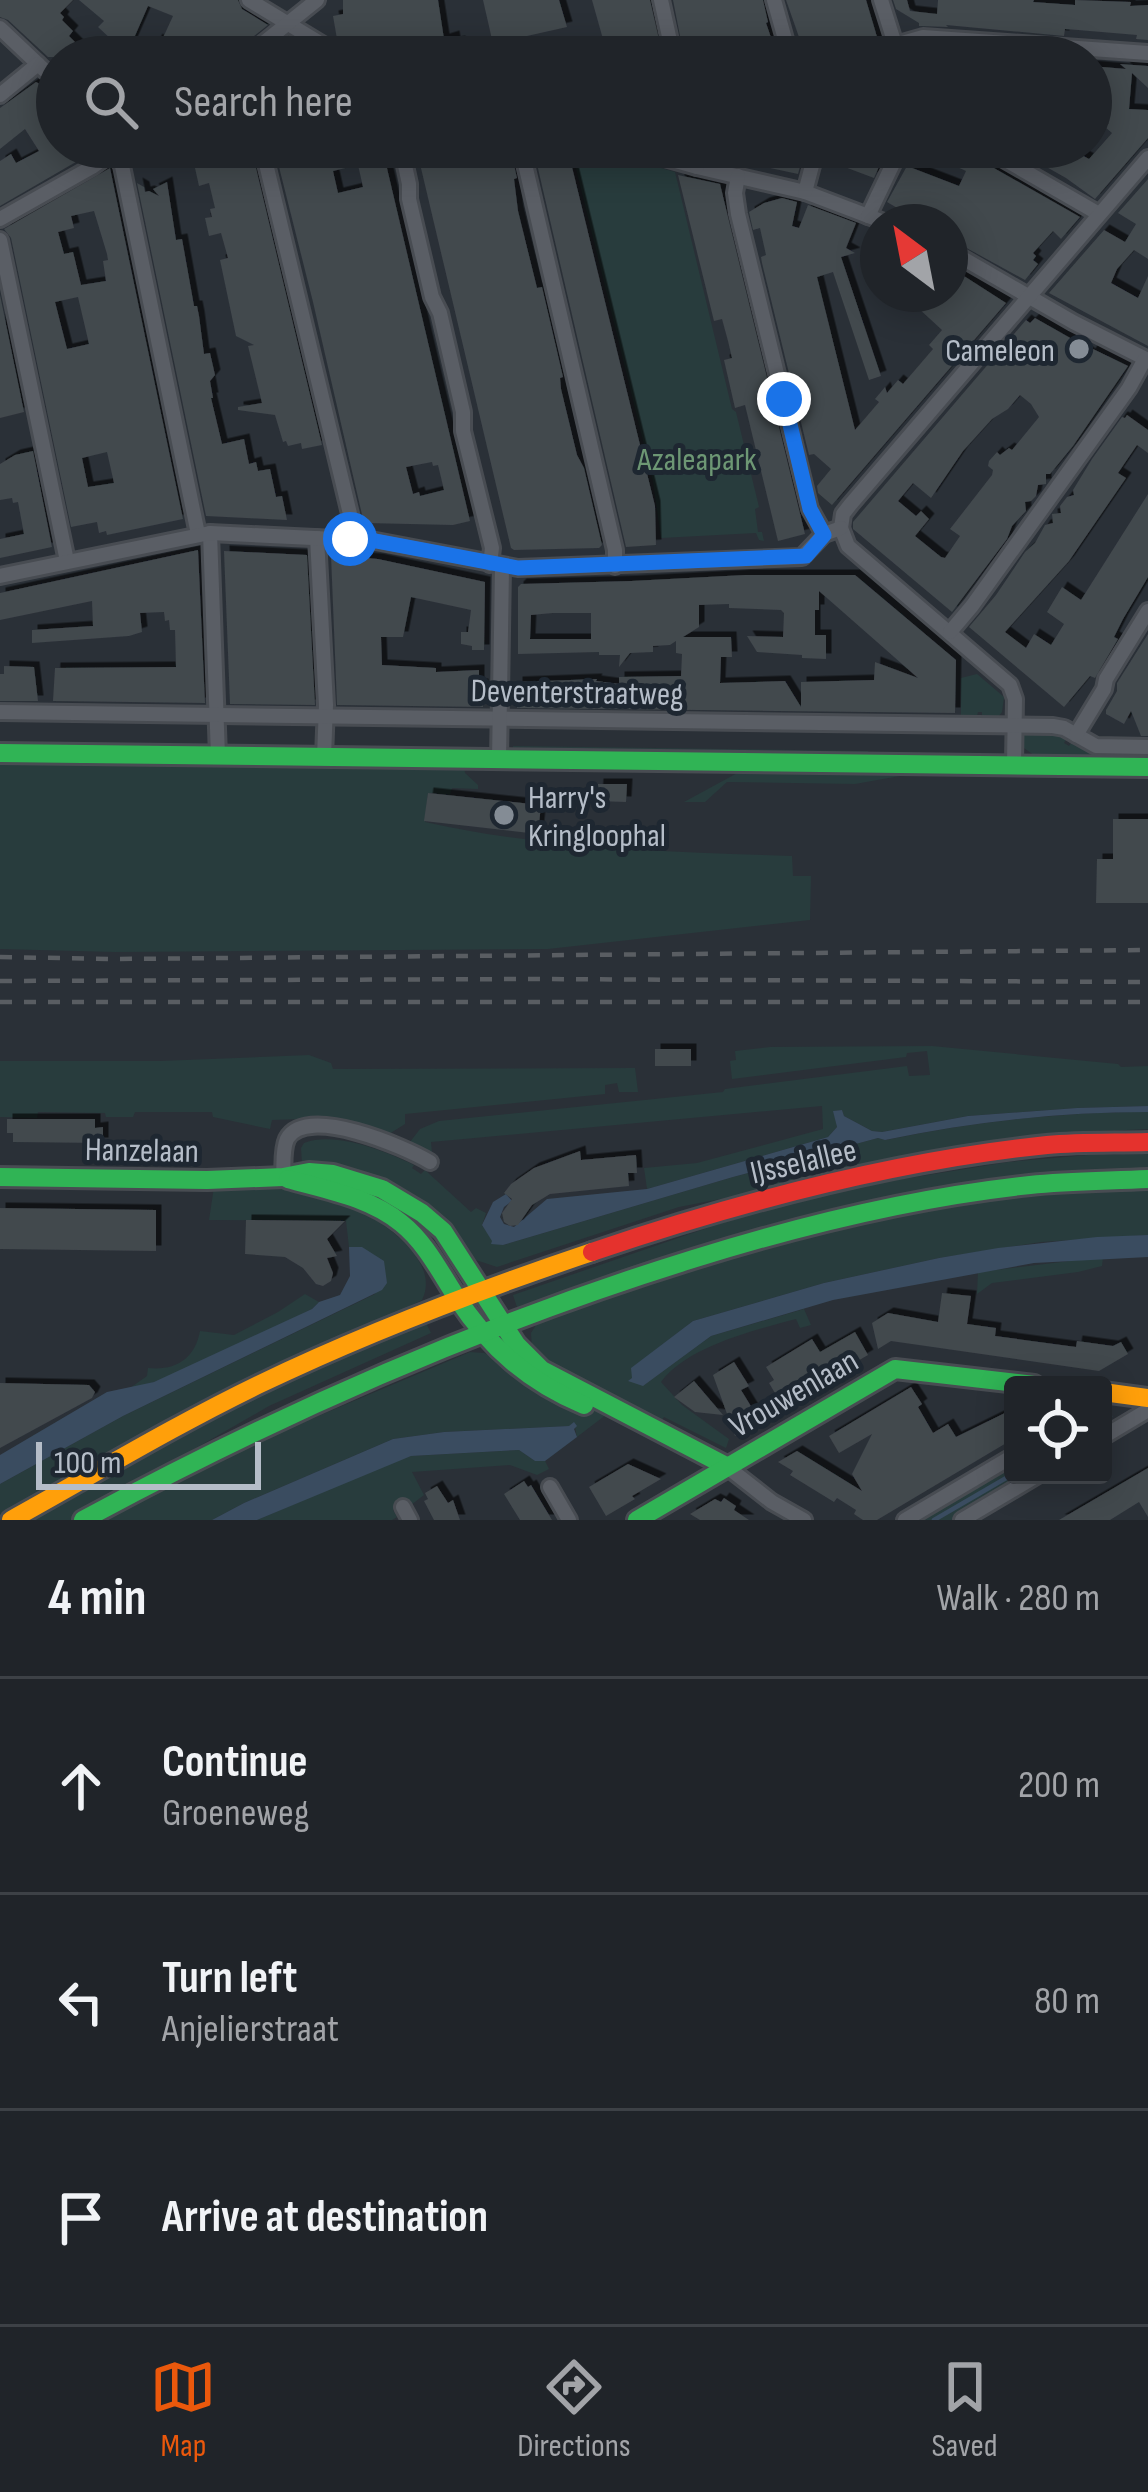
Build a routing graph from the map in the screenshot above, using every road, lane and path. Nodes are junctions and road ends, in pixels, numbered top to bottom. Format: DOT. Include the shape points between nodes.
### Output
graph roads {
  1 [pos="249,0"];
  2 [pos="317,0"];
  3 [pos="661,0"];
  4 [pos="774,0"];
  5 [pos="881,0"];
  6 [pos="287,25"];
  7 [pos="0,28"];
  8 [pos="273,36"];
  9 [pos="306,36"];
  10 [pos="669,36"];
  11 [pos="784,36"];
  12 [pos="892,36"];
  13 [pos="1112,50"];
  14 [pos="1148,53"];
  15 [pos="36,62"];
  16 [pos="36,66"];
  17 [pos="0,95"];
  18 [pos="1148,158"];
  19 [pos="87,168"];
  20 [pos="122,168"];
  21 [pos="267,168"];
  22 [pos="405,168"];
  23 [pos="526,168"];
  24 [pos="702,168"];
  25 [pos="811,168"];
  26 [pos="891,168"];
  27 [pos="1019,168"];
  28 [pos="738,176"];
  29 [pos="805,192"];
  30 [pos="874,204"];
  31 [pos="860,213"];
  32 [pos="1099,214"];
  33 [pos="0,219"];
  34 [pos="0,239"];
  35 [pos="968,261"];
  36 [pos="1028,296"];
  37 [pos="1147,360"];
  38 [pos="841,528"];
  39 [pos="204,534"];
  40 [pos="824,535"];
  41 [pos="316,538"];
  42 [pos="350,539"];
  43 [pos="67,561"];
  44 [pos="496,566"];
  45 [pos="615,566"];
  46 [pos="0,576"];
  47 [pos="1148,611"];
  48 [pos="950,632"];
  49 [pos="0,712"];
  50 [pos="219,716"];
  51 [pos="326,718"];
  52 [pos="500,720"];
  53 [pos="1014,725"];
  54 [pos="1076,735"];
  55 [pos="1148,748"];
  56 [pos="0,753"];
  57 [pos="218,756"];
  58 [pos="324,757"];
  59 [pos="499,760"];
  60 [pos="1014,765"];
  61 [pos="1148,767"];
  62 [pos="1148,1142"];
  63 [pos="430,1162"];
  64 [pos="0,1177"];
  65 [pos="284,1178"];
  66 [pos="1148,1179"];
  67 [pos="483,1289"];
  68 [pos="458,1298"];
  69 [pos="502,1323"];
  70 [pos="480,1332"];
  71 [pos="1004,1381"];
  72 [pos="1112,1393"];
  73 [pos="1148,1397"];
  74 [pos="1148,1410"];
  75 [pos="623,1412"];
  76 [pos="1112,1432"];
  77 [pos="1004,1461"];
  78 [pos="726,1466"];
  79 [pos="1023,1484"];
  80 [pos="550,1487"];
  81 [pos="10,1520"];
  82 [pos="83,1520"];
  83 [pos="569,1520"];
  84 [pos="637,1520"];
  85 [pos="804,1520"];
  86 [pos="905,1520"];
  87 [pos="962,1520"];
  1 -- 6 [label="street"];
  2 -- 6 [label="street"];
  3 -- 10 [label="street"];
  4 -- 11 [label="street"];
  5 -- 12 [label="street"];
  6 -- 8 [label="street"];
  6 -- 9 [label="street"];
  7 -- 15 [label="street"];
  13 -- 14 [label="street"];
  16 -- 17 [label="street"];
  18 -- 32 [label="street"];
  19 -- 33 [label="street"];
  20 -- 39 [label="street"];
  21 -- 42 [label="street"];
  22 -- 44 [label="street"];
  23 -- 45 [label="street"];
  24 -- 28 [label="street"];
  25 -- 29 [label="street"];
  26 -- 30 [label="street"];
  27 -- 32 [label="street"];
  28 -- 29 [label="street"];
  28 -- 40 [label="street" via="738,214 810,509"];
  29 -- 31 [label="street"];
  32 -- 36 [label="street"];
  34 -- 43 [label="street"];
  35 -- 36 [label="street"];
  36 -- 37 [label="street"];
  36 -- 38 [label="street" via="850,505"];
  37 -- 48 [label="street"];
  38 -- 40 [label="street"];
  38 -- 48 [label="street" via="848,546"];
  39 -- 41 [label="street"];
  39 -- 43 [label="street"];
  39 -- 50 [label="street"];
  40 -- 45 [label="street" via="802,557"];
  41 -- 42 [label="street"];
  41 -- 51 [label="street"];
  42 -- 44 [label="street"];
  43 -- 46 [label="street"];
  44 -- 45 [label="street"];
  44 -- 52 [label="street"];
  47 -- 54 [label="street"];
  48 -- 53 [label="street" via="1010,685"];
  49 -- 50 [label="street, Deventerstraatweg"];
  50 -- 51 [label="street, Deventerstraatweg"];
  50 -- 57 [label="street"];
  51 -- 52 [label="street, Deventerstraatweg"];
  51 -- 58 [label="street"];
  52 -- 53 [label="street, Deventerstraatweg"];
  52 -- 59 [label="street"];
  53 -- 54 [label="street, Deventerstraatweg"];
  53 -- 60 [label="street"];
  54 -- 55 [label="street, Deventerstraatweg" via="1096,746"];
  56 -- 57 [label="street, Deventerstraatweg"];
  57 -- 58 [label="street, Deventerstraatweg"];
  58 -- 59 [label="street, Deventerstraatweg"];
  59 -- 60 [label="street, Deventerstraatweg"];
  60 -- 61 [label="street, Deventerstraatweg"];
  62 -- 67 [label="street, IJsselallee" via="926,1162 735,1207"];
  63 -- 65 [label="street" via="394,1144 308,1126 287,1140"];
  64 -- 65 [label="street, Hanzelaan"];
  65 -- 67 [label="street, Hanzelaan" via="333,1174 399,1198 442,1231"];
  65 -- 68 [label="street, Hanzelaan" via="374,1205 400,1222"];
  66 -- 69 [label="street, IJsselallee" via="1017,1186 871,1212 669,1265"];
  67 -- 68 [label="street, IJsselallee"];
  67 -- 69 [label="street"];
  68 -- 70 [label="street"];
  68 -- 81 [label="street, IJsselallee" via="202,1413"];
  69 -- 70 [label="street, IJsselallee"];
  69 -- 75 [label="street" via="542,1370"];
  70 -- 75 [label="street" via="530,1380"];
  70 -- 82 [label="street, IJsselallee" via="274,1419"];
  71 -- 78 [label="street, Vrouwenlaan" via="895,1370"];
  72 -- 73 [label="street"];
  74 -- 76 [label="street"];
  75 -- 78 [label="street"];
  77 -- 86 [label="street"];
  78 -- 84 [label="street, Vrouwenlaan"];
  78 -- 85 [label="street"];
  79 -- 87 [label="street"];
  80 -- 83 [label="street"];
}
